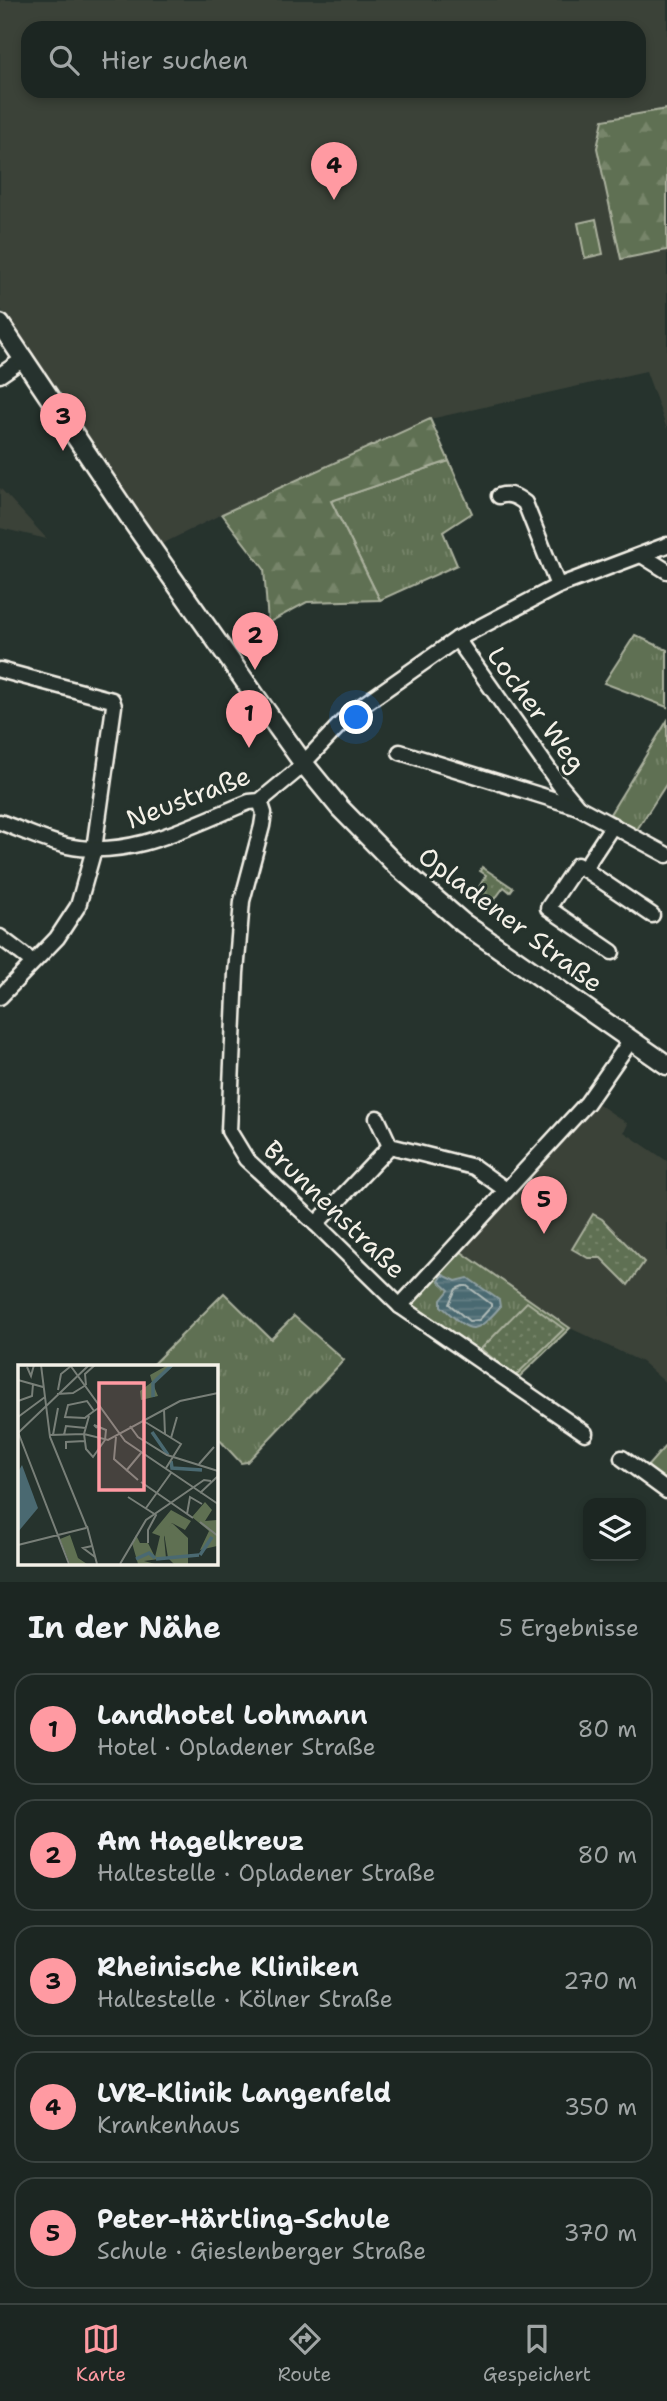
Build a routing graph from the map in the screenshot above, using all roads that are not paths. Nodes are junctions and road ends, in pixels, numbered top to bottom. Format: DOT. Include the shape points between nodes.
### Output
graph roads {
  1 [pos="0,324"];
  2 [pos="24,358"];
  3 [pos="0,375"];
  4 [pos="499,496"];
  5 [pos="667,545"];
  6 [pos="643,556"];
  7 [pos="667,570"];
  8 [pos="558,586"];
  9 [pos="457,639"];
  10 [pos="0,670"];
  11 [pos="400,752"];
  12 [pos="304,764"];
  13 [pos="260,801"];
  14 [pos="578,807"];
  15 [pos="0,822"];
  16 [pos="613,825"];
  17 [pos="94,849"];
  18 [pos="667,855"];
  19 [pos="584,869"];
  20 [pos="652,915"];
  21 [pos="0,937"];
  22 [pos="612,952"];
  23 [pos="33,962"];
  24 [pos="0,997"];
  25 [pos="631,1040"];
  26 [pos="667,1065"];
  27 [pos="376,1118"];
  28 [pos="390,1146"];
  29 [pos="506,1190"];
  30 [pos="316,1224"];
  31 [pos="400,1306"];
  32 [pos="585,1433"];
  33 [pos="622,1458"];
  34 [pos="667,1491"];
  1 -- 2 [label="main road, Opladener Straße"];
  2 -- 3 [label="street"];
  2 -- 12 [label="main road, Opladener Straße" via="114,495"];
  4 -- 8 [label="street" via="516,496 525,503"];
  5 -- 6 [label="street, Neustraße"];
  6 -- 7 [label="street"];
  6 -- 8 [label="street, Neustraße"];
  8 -- 9 [label="street, Neustraße"];
  9 -- 12 [label="street, Neustraße" via="350,714"];
  9 -- 14 [label="street, Locher Weg"];
  10 -- 17 [label="street" via="112,700"];
  11 -- 14 [label="street, Locher Weg"];
  12 -- 13 [label="street, Neustraße"];
  12 -- 25 [label="main road, Opladener Straße" via="360,830 432,897 487,941"];
  13 -- 17 [label="street, Neustraße" via="140,845"];
  13 -- 30 [label="street, Brunnenstraße" via="262,826 242,901 229,1131 246,1159"];
  14 -- 16 [label="street, Locher Weg"];
  15 -- 17 [label="street, Neustraße" via="67,846"];
  16 -- 18 [label="street, Locher Weg"];
  16 -- 19 [label="street"];
  17 -- 23 [label="street" via="78,906 57,938"];
  19 -- 20 [label="street"];
  19 -- 22 [label="street" via="577,864 548,908"];
  21 -- 23 [label="street"];
  23 -- 24 [label="street"];
  25 -- 26 [label="main road, Opladener Straße"];
  25 -- 29 [label="street" via="587,1103"];
  27 -- 28 [label="street"];
  28 -- 29 [label="street" via="474,1167"];
  28 -- 30 [label="street"];
  29 -- 31 [label="street"];
  30 -- 31 [label="street, Brunnenstraße"];
  31 -- 32 [label="street, Brunnenstraße"];
  33 -- 34 [label="street"];
}
